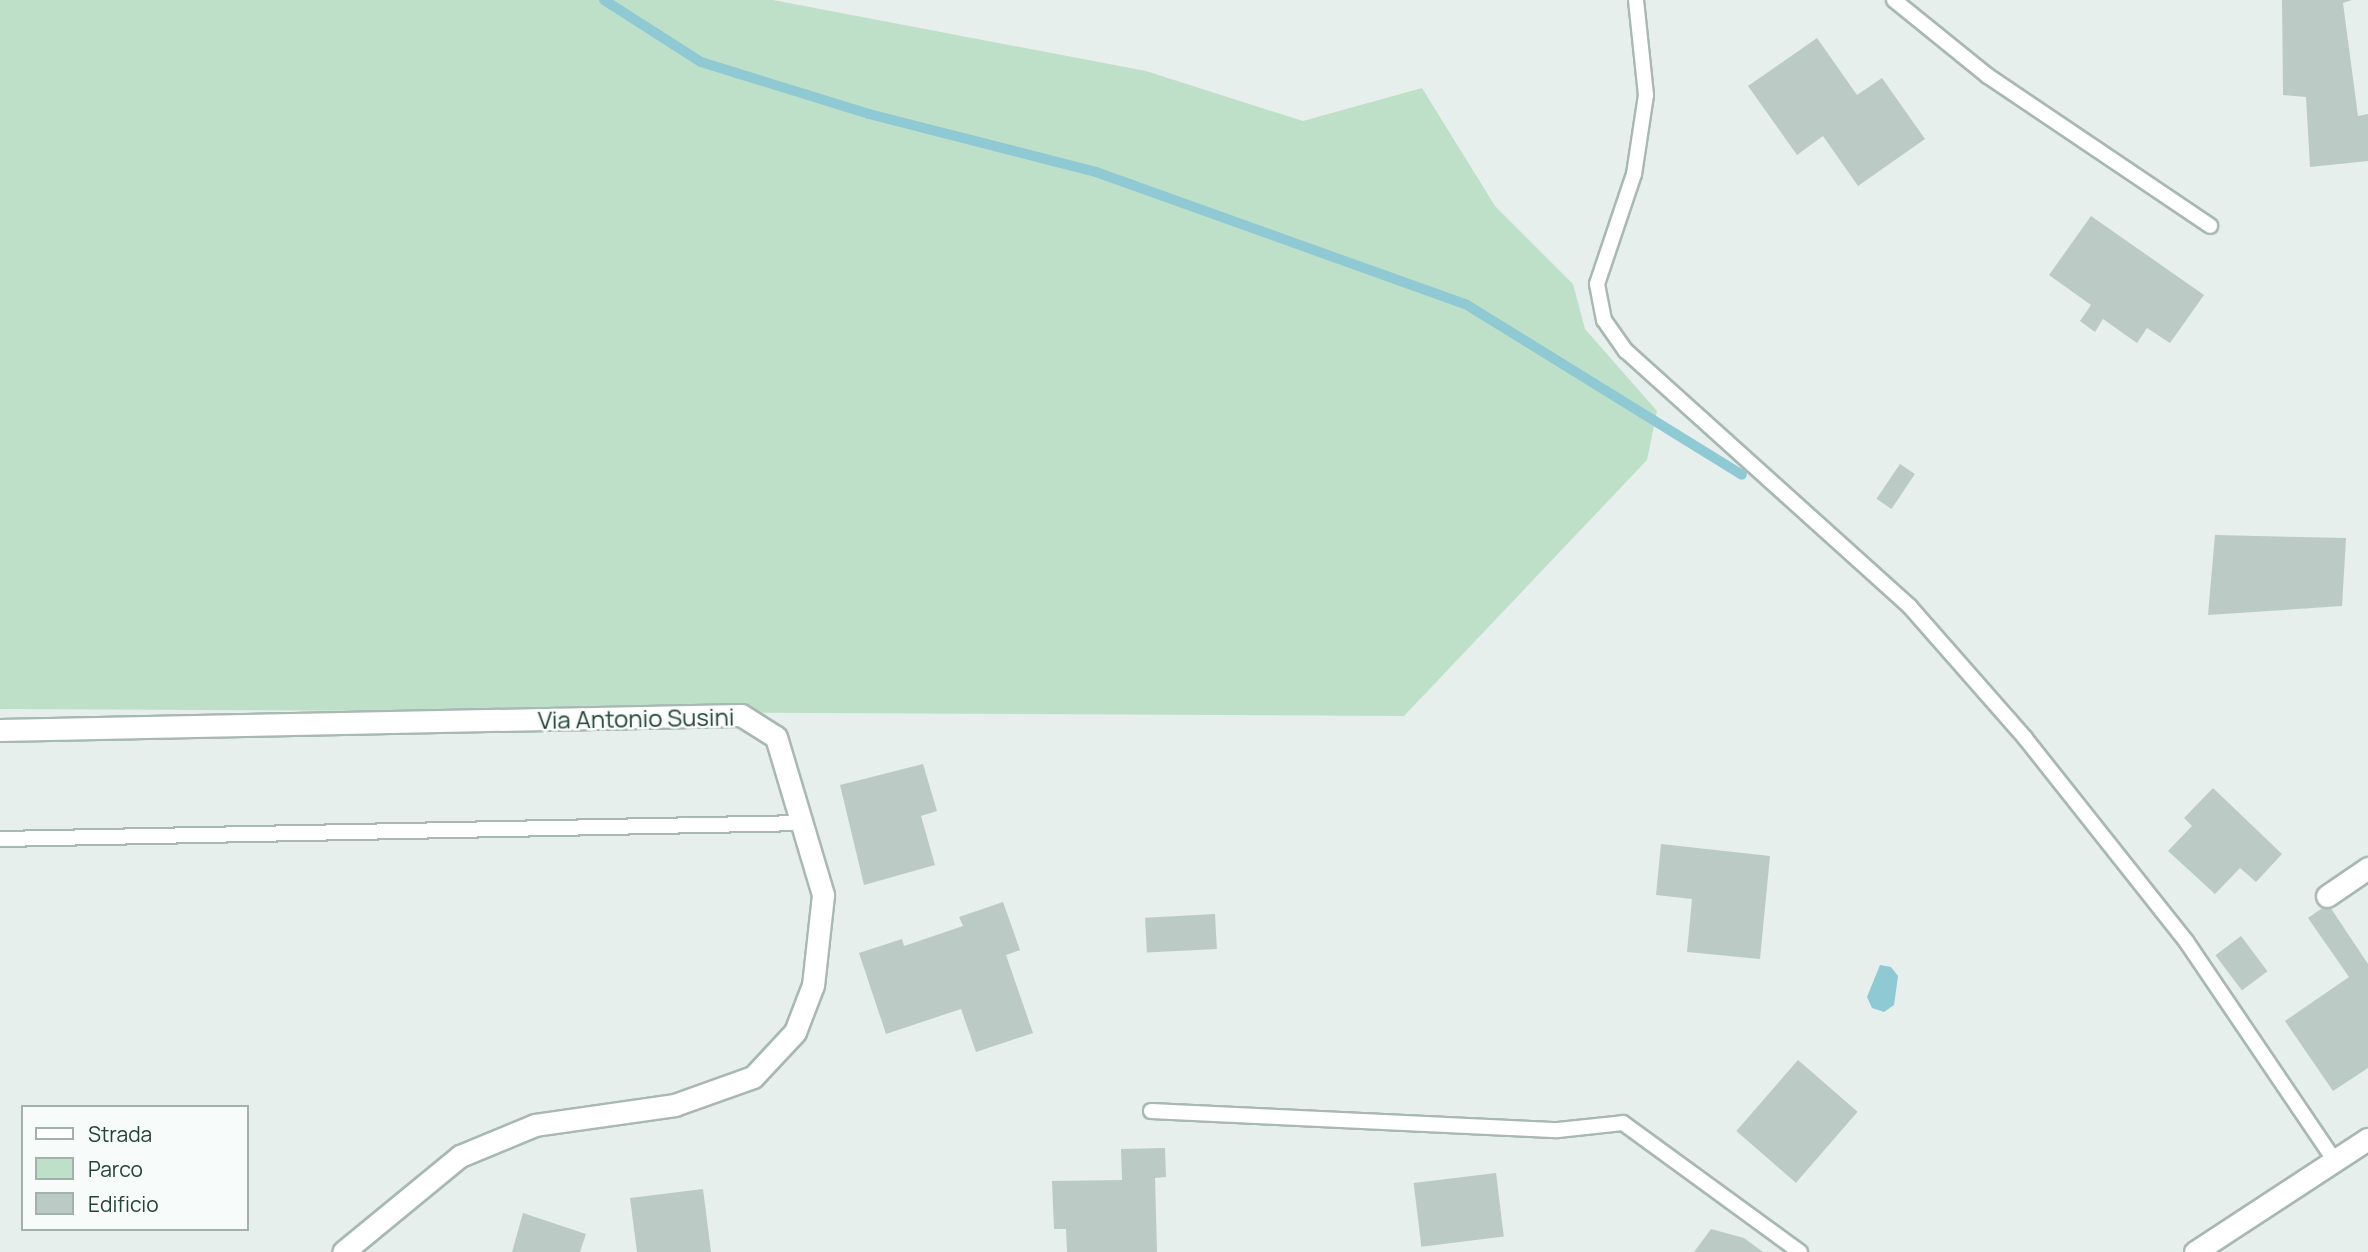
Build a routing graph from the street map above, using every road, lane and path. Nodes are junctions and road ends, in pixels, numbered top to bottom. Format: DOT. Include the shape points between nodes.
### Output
graph roads {
  1 [pos="1636,0"];
  2 [pos="1894,0"];
  3 [pos="2210,226"];
  4 [pos="0,730"];
  5 [pos="801,823"];
  6 [pos="0,839"];
  7 [pos="2368,867"];
  8 [pos="2327,896"];
  9 [pos="1151,1111"];
  10 [pos="2368,1139"];
  11 [pos="2334,1160"];
  12 [pos="343,1252"];
  13 [pos="1800,1252"];
  14 [pos="2195,1252"];
  1 -- 11 [label="lane" via="1646,95 1634,174 1597,284 1604,320 1626,351 1910,607 2025,738 2186,941"];
  2 -- 3 [label="lane" via="1988,76"];
  4 -- 5 [label="street, Via Antonio Susini" via="741,715 776,737"];
  5 -- 6 [label="lane"];
  5 -- 12 [label="street, Via Antonio Susini" via="823,895 813,985 795,1032 754,1077 675,1105 536,1125 460,1156"];
  7 -- 8 [label="street"];
  9 -- 13 [label="lane" via="1558,1130 1623,1123"];
  10 -- 11 [label="street"];
  11 -- 14 [label="street"];
}
